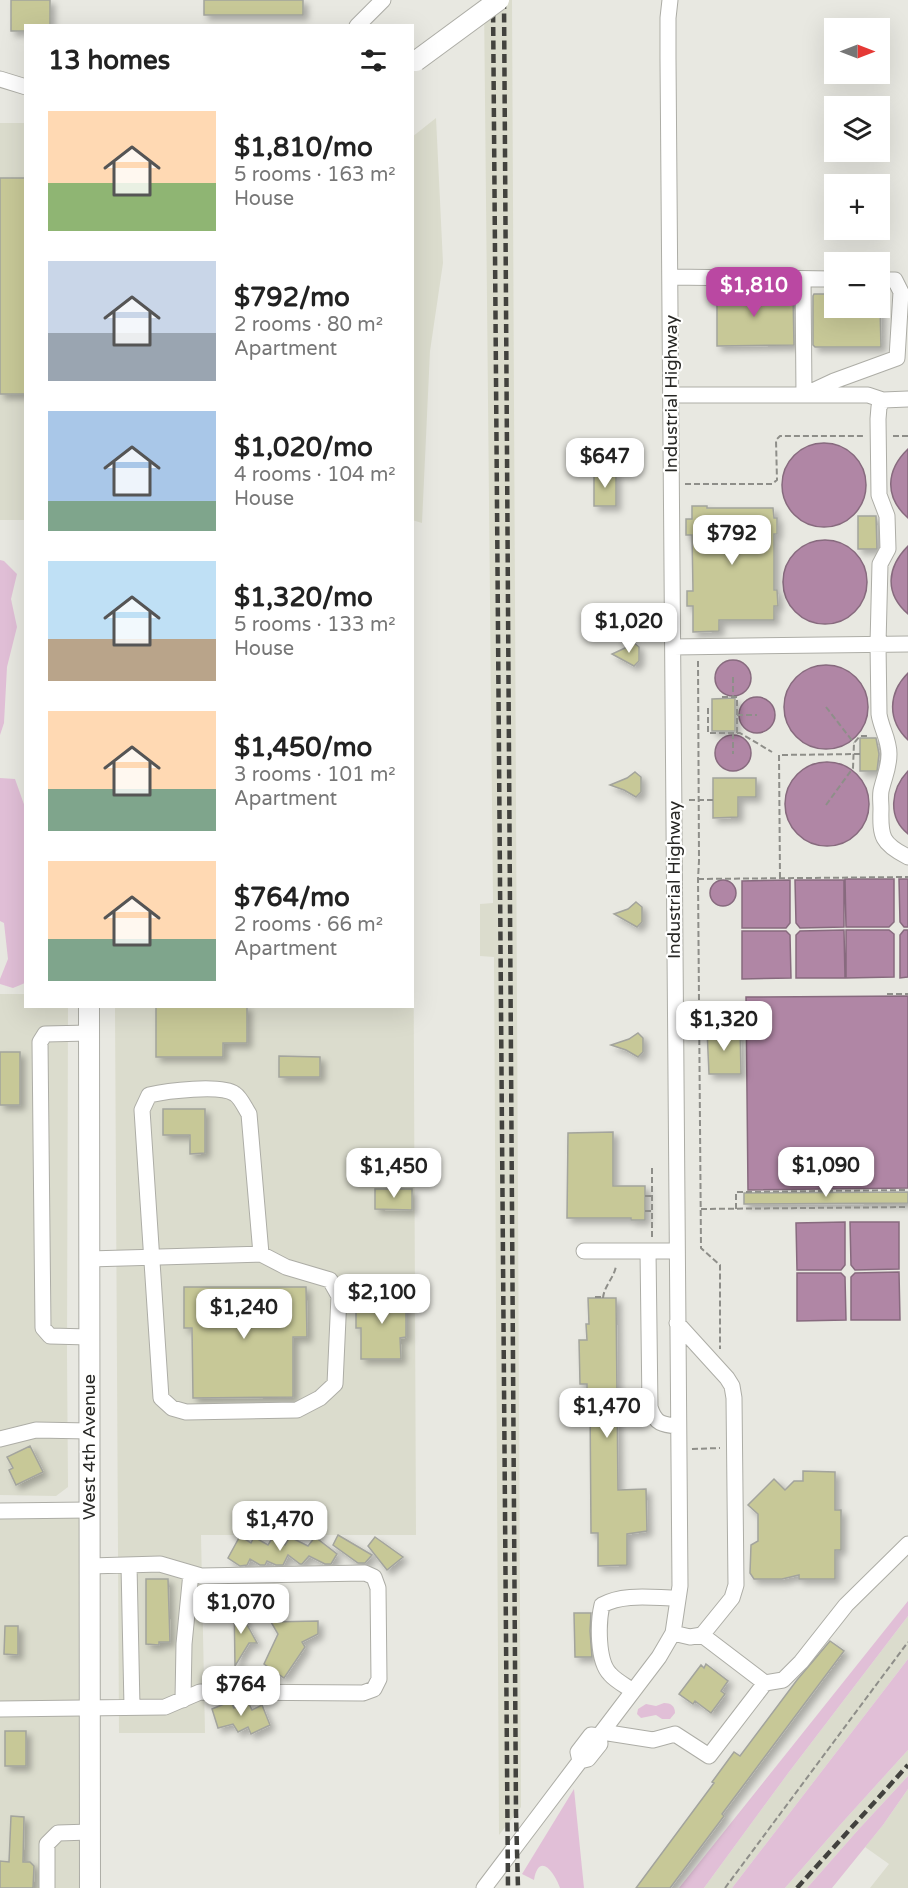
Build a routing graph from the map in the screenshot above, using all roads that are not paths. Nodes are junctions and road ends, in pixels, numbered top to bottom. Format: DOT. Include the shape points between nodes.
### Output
graph roads {
  1 [pos="383,0"];
  2 [pos="499,0"];
  3 [pos="670,0"];
  4 [pos="359,24"];
  5 [pos="414,63"];
  6 [pos="0,79"];
  7 [pos="24,86"];
  8 [pos="670,277"];
  9 [pos="804,279"];
  10 [pos="824,279"];
  11 [pos="890,280"];
  12 [pos="671,395"];
  13 [pos="804,395"];
  14 [pos="908,399"];
  15 [pos="883,400"];
  16 [pos="878,644"];
  17 [pos="908,644"];
  18 [pos="673,647"];
  19 [pos="908,857"];
  20 [pos="89,1008"];
  21 [pos="89,1034"];
  22 [pos="584,1251"];
  23 [pos="650,1251"];
  24 [pos="677,1251"];
  25 [pos="261,1254"];
  26 [pos="151,1256"];
  27 [pos="89,1259"];
  28 [pos="677,1323"];
  29 [pos="89,1338"];
  30 [pos="678,1426"];
  31 [pos="89,1431"];
  32 [pos="0,1439"];
  33 [pos="89,1510"];
  34 [pos="0,1511"];
  35 [pos="908,1544"];
  36 [pos="129,1564"];
  37 [pos="90,1566"];
  38 [pos="191,1573"];
  39 [pos="678,1598"];
  40 [pos="673,1633"];
  41 [pos="702,1635"];
  42 [pos="765,1683"];
  43 [pos="633,1691"];
  44 [pos="183,1700"];
  45 [pos="132,1707"];
  46 [pos="0,1708"];
  47 [pos="90,1708"];
  48 [pos="600,1734"];
  49 [pos="90,1832"];
  50 [pos="47,1888"];
  51 [pos="90,1888"];
  52 [pos="484,1888"];
  1 -- 4 [label="street"];
  2 -- 5 [label="main road, bridge"];
  3 -- 8 [label="street, Industrial Highway"];
  6 -- 7 [label="street"];
  8 -- 9 [label="street"];
  8 -- 12 [label="street, Industrial Highway"];
  9 -- 10 [label="street"];
  9 -- 13 [label="street"];
  11 -- 13 [label="street" via="895,280 901,292 897,358"];
  12 -- 13 [label="street"];
  12 -- 18 [label="street, Industrial Highway"];
  13 -- 15 [label="street" via="868,396"];
  14 -- 15 [label="street"];
  15 -- 16 [label="street" via="879,407 879,495 887,516 888,549 880,564"];
  16 -- 17 [label="street"];
  16 -- 18 [label="street"];
  16 -- 19 [label="street" via="879,714 889,752 881,792 880,832 892,849"];
  18 -- 24 [label="street, Industrial Highway"];
  20 -- 21 [label="main road, West 4th Avenue"];
  21 -- 27 [label="main road, West 4th Avenue"];
  21 -- 29 [label="street" via="45,1034 40,1042 44,1328 50,1336"];
  22 -- 23 [label="street"];
  23 -- 24 [label="street"];
  23 -- 30 [label="street" via="650,1407 659,1423"];
  24 -- 28 [label="street, Industrial Highway"];
  25 -- 26 [label="street"];
  25 -- 26 [label="street" via="249,1114 236,1095 222,1089 149,1095 142,1110"];
  25 -- 26 [label="street" via="286,1267 330,1280 339,1296 335,1384 320,1398 297,1410 186,1412 172,1408 161,1398"];
  26 -- 27 [label="street"];
  27 -- 29 [label="main road, West 4th Avenue"];
  28 -- 30 [label="street, Industrial Highway"];
  28 -- 41 [label="street" via="730,1382 733,1392 736,1590"];
  29 -- 31 [label="main road, West 4th Avenue"];
  30 -- 39 [label="street, Industrial Highway"];
  31 -- 32 [label="street" via="36,1430"];
  31 -- 33 [label="main road, West 4th Avenue"];
  33 -- 34 [label="street"];
  33 -- 37 [label="main road, West 4th Avenue"];
  35 -- 42 [label="street" via="846,1605 783,1680"];
  36 -- 37 [label="street"];
  36 -- 38 [label="street" via="160,1564"];
  36 -- 45 [label="street"];
  37 -- 47 [label="main road, West 4th Avenue"];
  38 -- 44 [label="street"];
  38 -- 44 [label="street" via="365,1573 374,1577 378,1588 379,1679 374,1689 363,1693 200,1692"];
  39 -- 40 [label="street, Industrial Highway"];
  39 -- 43 [label="street" via="625,1598 602,1605 602,1661 609,1673"];
  40 -- 41 [label="street"];
  40 -- 43 [label="street, Industrial Highway"];
  41 -- 42 [label="street"];
  42 -- 48 [label="street" via="709,1756 675,1734 646,1740"];
  43 -- 48 [label="street, Industrial Highway"];
  44 -- 45 [label="street" via="165,1707"];
  45 -- 47 [label="street"];
  46 -- 47 [label="street"];
  47 -- 49 [label="main road, West 4th Avenue"];
  48 -- 52 [label="street, Industrial Highway" via="599,1745 588,1759 580,1761"];
  49 -- 50 [label="street" via="58,1833 47,1844"];
  49 -- 51 [label="main road, West 4th Avenue"];
}
